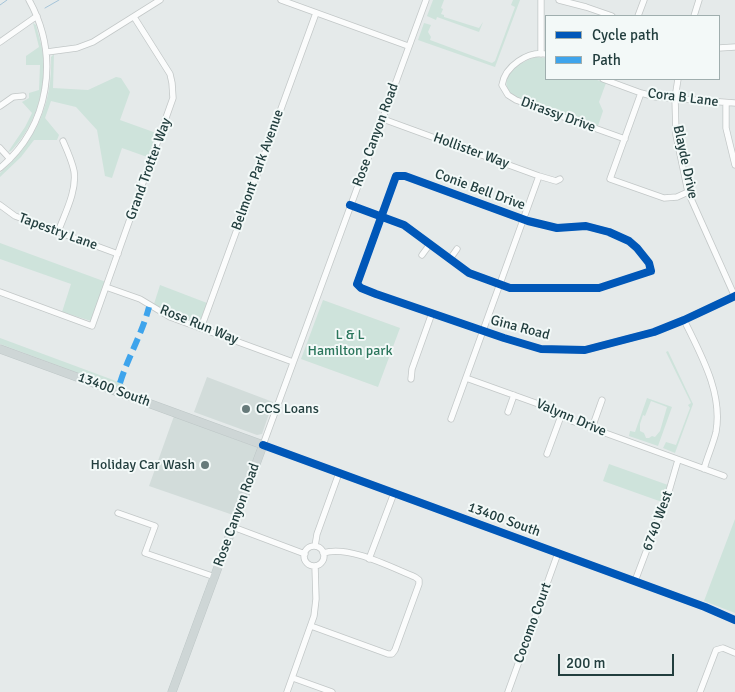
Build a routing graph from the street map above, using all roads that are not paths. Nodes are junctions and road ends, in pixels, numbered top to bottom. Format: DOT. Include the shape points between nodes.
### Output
graph roads {
  1 [pos="29,0"];
  2 [pos="160,0"];
  3 [pos="281,0"];
  4 [pos="426,0"];
  5 [pos="541,0"];
  6 [pos="559,0"];
  7 [pos="644,0"];
  8 [pos="699,0"];
  9 [pos="587,3"];
  10 [pos="316,13"];
  11 [pos="610,15"];
  12 [pos="638,15"];
  13 [pos="694,15"];
  14 [pos="37,16"];
  15 [pos="134,17"];
  16 [pos="0,42"];
  17 [pos="408,46"];
  18 [pos="735,47"];
  19 [pos="720,48"];
  20 [pos="47,52"];
  21 [pos="544,54"];
  22 [pos="678,80"];
  23 [pos="614,81"];
  24 [pos="641,93"];
  25 [pos="23,96"];
  26 [pos="675,98"];
  27 [pos="726,103"];
  28 [pos="735,103"];
  29 [pos="0,106"];
  30 [pos="383,119"];
  31 [pos="625,139"];
  32 [pos="63,140"];
  33 [pos="0,148"];
  34 [pos="10,159"];
  35 [pos="735,165"];
  36 [pos="0,168"];
  37 [pos="539,176"];
  38 [pos="560,179"];
  39 [pos="688,192"];
  40 [pos="0,205"];
  41 [pos="350,205"];
  42 [pos="383,217"];
  43 [pos="524,220"];
  44 [pos="58,232"];
  45 [pos="430,244"];
  46 [pos="457,249"];
  47 [pos="118,254"];
  48 [pos="422,255"];
  49 [pos="450,259"];
  50 [pos="357,284"];
  51 [pos="500,285"];
  52 [pos="106,287"];
  53 [pos="0,292"];
  54 [pos="735,296"];
  55 [pos="432,313"];
  56 [pos="684,320"];
  57 [pos="201,328"];
  58 [pos="483,331"];
  59 [pos="0,349"];
  60 [pos="293,362"];
  61 [pos="466,378"];
  62 [pos="411,379"];
  63 [pos="514,395"];
  64 [pos="602,400"];
  65 [pos="508,412"];
  66 [pos="561,416"];
  67 [pos="451,419"];
  68 [pos="592,428"];
  69 [pos="263,445"];
  70 [pos="547,454"];
  71 [pos="678,460"];
  72 [pos="704,469"];
  73 [pos="339,473"];
  74 [pos="724,476"];
  75 [pos="394,493"];
  76 [pos="118,513"];
  77 [pos="233,527"];
  78 [pos="315,546"];
  79 [pos="324,553"];
  80 [pos="558,553"];
  81 [pos="305,554"];
  82 [pos="370,560"];
  83 [pos="315,566"];
  84 [pos="214,577"];
  85 [pos="635,581"];
  86 [pos="735,620"];
  87 [pos="311,626"];
  88 [pos="735,653"];
  89 [pos="293,678"];
  90 [pos="172,692"];
  91 [pos="288,692"];
  92 [pos="332,692"];
  93 [pos="508,692"];
  94 [pos="700,692"];
  1 -- 14 [label="street"];
  2 -- 15 [label="street"];
  3 -- 10 [label="street"];
  4 -- 17 [label="street, Rose Canyon Road"];
  5 -- 21 [label="street"];
  6 -- 9 [label="street"];
  7 -- 12 [label="street"];
  8 -- 13 [label="street"];
  9 -- 11 [label="street"];
  10 -- 17 [label="street"];
  10 -- 57 [label="street, Belmont Park Avenue"];
  14 -- 16 [label="street"];
  14 -- 20 [label="street"];
  15 -- 20 [label="street" via="88,44"];
  15 -- 47 [label="street, Grand Trotter Way" via="168,70 173,93"];
  17 -- 30 [label="street, Rose Canyon Road"];
  18 -- 19 [label="street"];
  20 -- 34 [label="street" via="46,87 39,114 25,141"];
  21 -- 31 [label="street, Dirassy Drive" via="523,59 506,73 502,84 508,95"];
  22 -- 26 [label="street, Blayde Drive"];
  23 -- 24 [label="street, Cora B Lane"];
  24 -- 26 [label="street, Cora B Lane"];
  24 -- 31 [label="street"];
  25 -- 29 [label="street" via="13,97"];
  26 -- 27 [label="street, Cora B Lane"];
  26 -- 39 [label="street, Blayde Drive" via="676,135"];
  27 -- 28 [label="street, Cora B Lane"];
  27 -- 35 [label="street" via="726,128"];
  30 -- 37 [label="street, Hollister Way"];
  30 -- 41 [label="street, Rose Canyon Road"];
  31 -- 39 [label="street" via="610,179 664,198"];
  32 -- 44 [label="street" via="73,167 74,181"];
  33 -- 34 [label="street"];
  34 -- 36 [label="street"];
  37 -- 38 [label="street, Hollister Way"];
  37 -- 43 [label="street"];
  39 -- 54 [label="street, Blayde Drive"];
  40 -- 44 [label="street, Tapestry Lane" via="14,216"];
  41 -- 42 [label="street"];
  41 -- 60 [label="street, Rose Canyon Road"];
  42 -- 43 [label="street, Conie Bell Drive" via="396,176 405,176"];
  42 -- 45 [label="street" via="404,226"];
  42 -- 50 [label="street, Conie Bell Drive"];
  43 -- 51 [label="street"];
  43 -- 51 [label="street, Conie Bell Drive" via="550,227 586,226 609,232 637,248 649,263 651,272 599,288 510,288"];
  44 -- 47 [label="street, Tapestry Lane"];
  45 -- 48 [label="street"];
  45 -- 49 [label="street"];
  46 -- 49 [label="street"];
  47 -- 52 [label="street, Grand Trotter Way"];
  49 -- 51 [label="street" via="469,273"];
  50 -- 55 [label="street, Gina Road"];
  51 -- 58 [label="street"];
  52 -- 53 [label="street, Grand Trotter Way" via="92,326"];
  52 -- 57 [label="street, Rose Run Way"];
  54 -- 56 [label="street, Gina Road"];
  55 -- 58 [label="street, Gina Road"];
  55 -- 62 [label="street"];
  56 -- 58 [label="street, Gina Road" via="636,338 586,350 541,349"];
  56 -- 72 [label="street" via="713,383 718,406 716,433"];
  57 -- 60 [label="street, Rose Run Way"];
  58 -- 61 [label="street"];
  59 -- 69 [label="main road, 13400 South"];
  60 -- 69 [label="street, Rose Canyon Road"];
  61 -- 63 [label="street, Valynn Drive"];
  61 -- 67 [label="street"];
  63 -- 65 [label="street"];
  63 -- 66 [label="street, Valynn Drive"];
  64 -- 68 [label="street"];
  66 -- 68 [label="street, Valynn Drive"];
  66 -- 70 [label="street"];
  68 -- 71 [label="street, Valynn Drive"];
  69 -- 73 [label="street, 13400 South"];
  69 -- 77 [label="main road, Rose Canyon Road"];
  71 -- 72 [label="street, Valynn Drive"];
  71 -- 85 [label="street, 6740 West"];
  72 -- 74 [label="street, Valynn Drive"];
  73 -- 75 [label="street, 13400 South"];
  73 -- 78 [label="street"];
  75 -- 80 [label="street, 13400 South"];
  75 -- 82 [label="street"];
  76 -- 84 [label="street" via="155,526 145,553"];
  77 -- 81 [label="street"];
  77 -- 84 [label="main road, Rose Canyon Road"];
  78 -- 79 [label="street"];
  78 -- 81 [label="street" via="308,548"];
  79 -- 82 [label="street" via="344,551"];
  79 -- 83 [label="street" via="322,562"];
  80 -- 85 [label="street, 13400 South"];
  80 -- 93 [label="street, Cocomo Court"];
  81 -- 83 [label="street" via="308,563"];
  82 -- 87 [label="street" via="419,580 396,650 388,654"];
  83 -- 87 [label="street" via="316,605"];
  84 -- 90 [label="main road, Rose Canyon Road"];
  85 -- 86 [label="street, 13400 South"];
  87 -- 89 [label="street"];
  88 -- 94 [label="street" via="723,648 714,652"];
  89 -- 91 [label="street"];
  89 -- 92 [label="street"];
}
